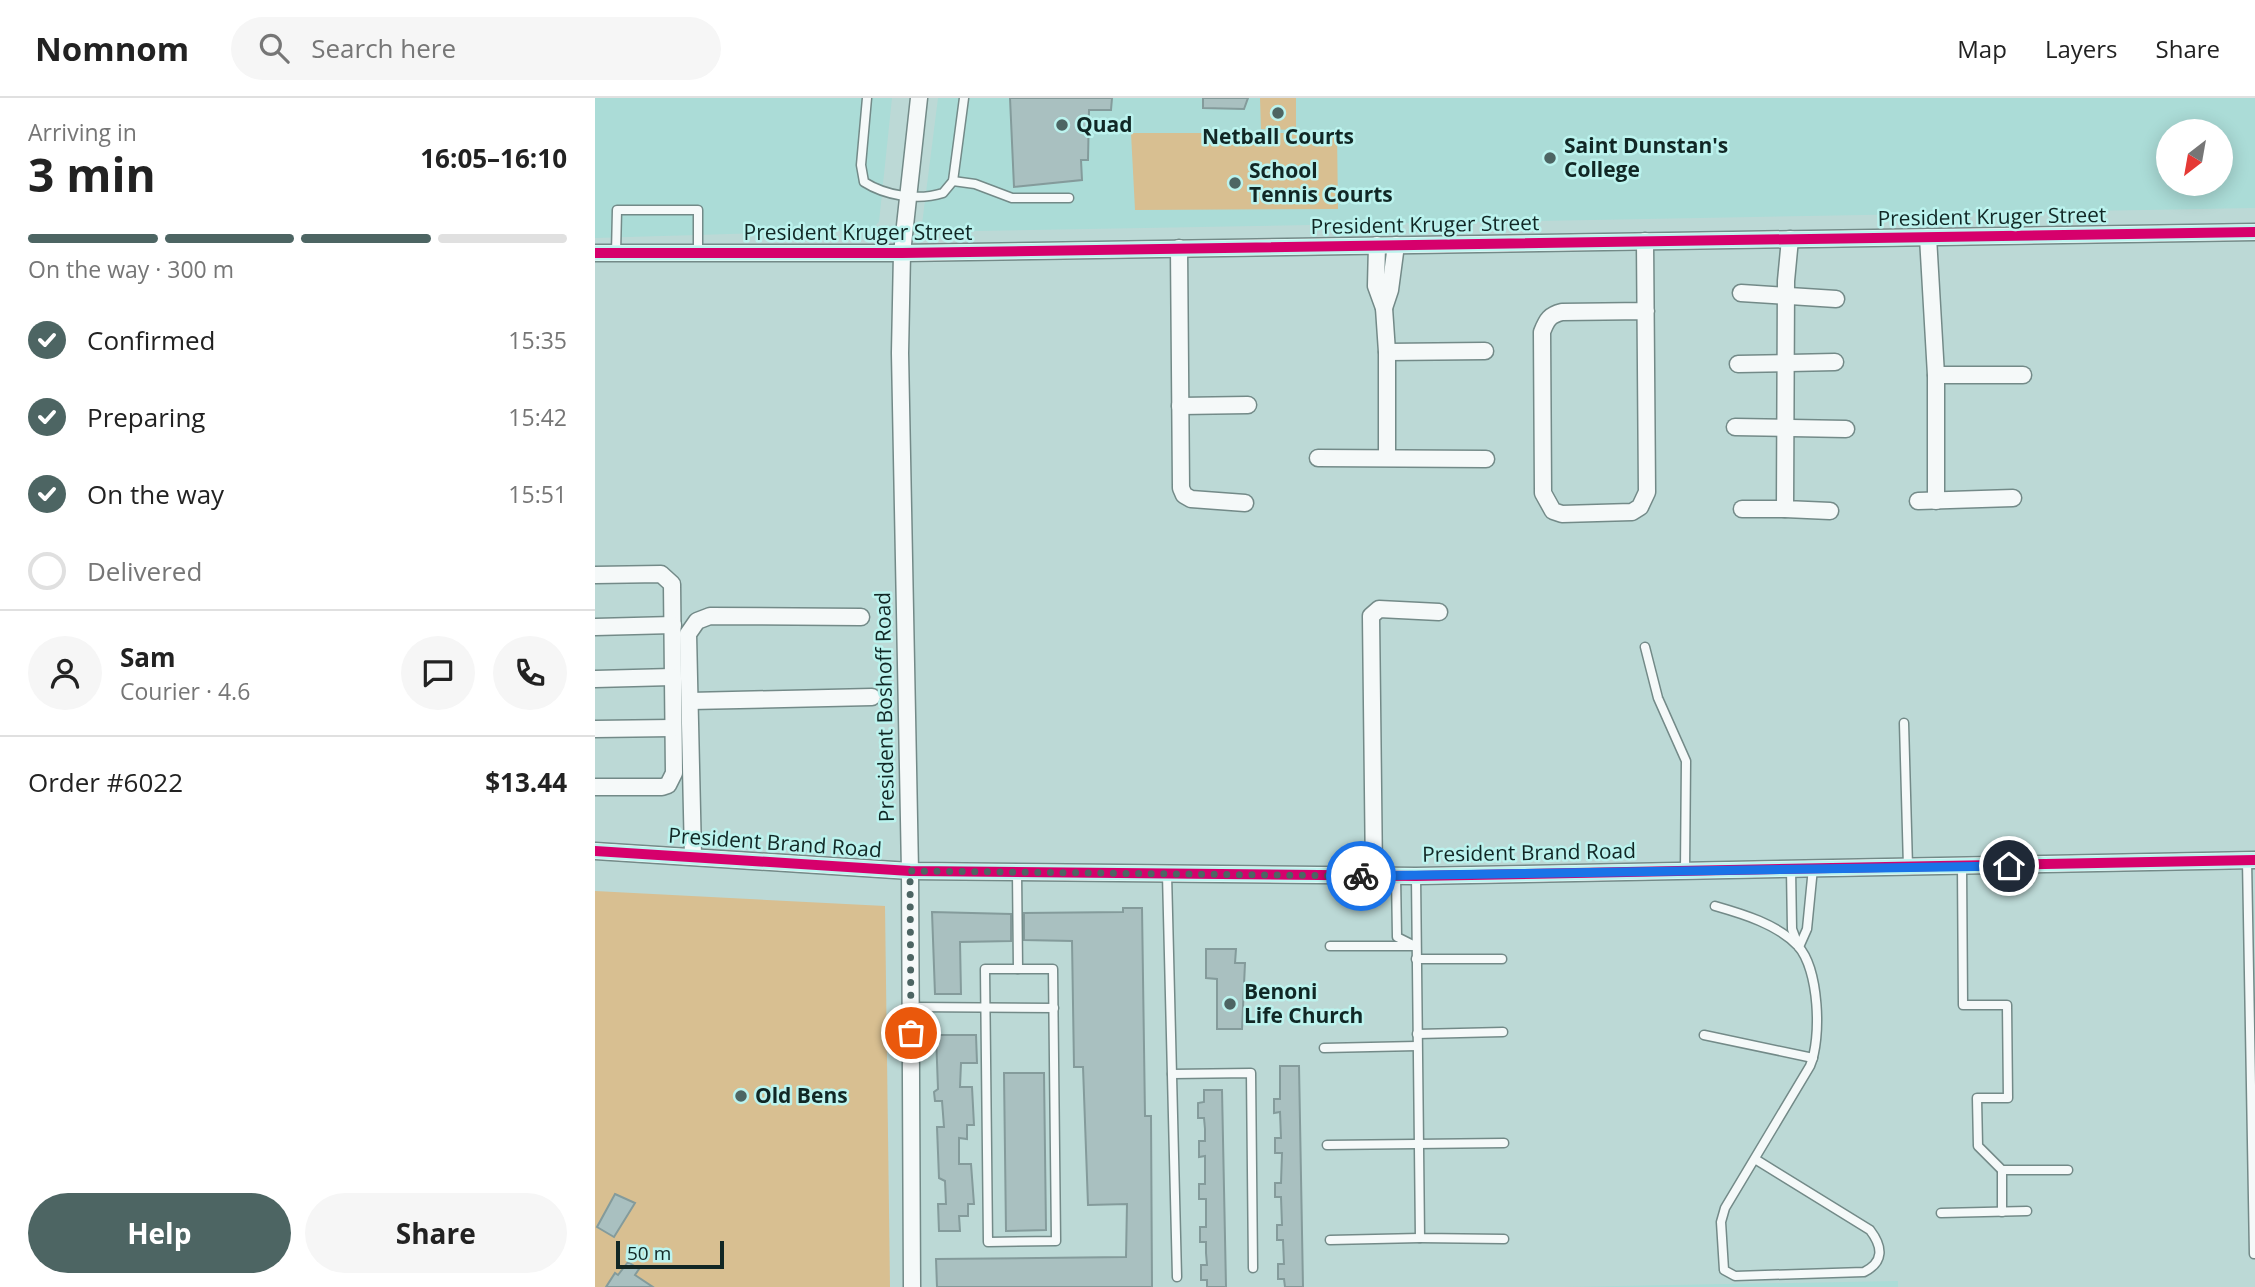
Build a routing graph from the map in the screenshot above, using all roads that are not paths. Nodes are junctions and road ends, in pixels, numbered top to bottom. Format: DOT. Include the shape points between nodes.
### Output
graph roads {
  1 [pos="867,98"];
  2 [pos="919,98"];
  3 [pos="964,98"];
  4 [pos="953,181"];
  5 [pos="908,195"];
  6 [pos="1069,198"];
  7 [pos="2255,232"];
  8 [pos="1929,237"];
  9 [pos="1790,239"];
  10 [pos="1645,241"];
  11 [pos="1377,245"];
  12 [pos="1396,245"];
  13 [pos="1179,248"];
  14 [pos="595,253"];
  15 [pos="616,253"];
  16 [pos="698,253"];
  17 [pos="902,253"];
  18 [pos="1741,293"];
  19 [pos="1786,296"];
  20 [pos="1836,299"];
  21 [pos="1384,308"];
  22 [pos="1646,311"];
  23 [pos="1485,351"];
  24 [pos="1387,352"];
  25 [pos="1835,362"];
  26 [pos="1785,363"];
  27 [pos="1738,364"];
  28 [pos="1936,375"];
  29 [pos="2023,375"];
  30 [pos="1248,405"];
  31 [pos="1180,406"];
  32 [pos="1735,427"];
  33 [pos="1785,428"];
  34 [pos="1846,429"];
  35 [pos="1318,457"];
  36 [pos="1387,457"];
  37 [pos="1486,459"];
  38 [pos="2013,498"];
  39 [pos="1918,501"];
  40 [pos="1936,501"];
  41 [pos="1245,503"];
  42 [pos="1742,509"];
  43 [pos="1785,509"];
  44 [pos="1830,511"];
  45 [pos="595,575"];
  46 [pos="1439,611"];
  47 [pos="861,617"];
  48 [pos="673,625"];
  49 [pos="595,627"];
  50 [pos="1645,647"];
  51 [pos="672,677"];
  52 [pos="595,679"];
  53 [pos="871,697"];
  54 [pos="690,701"];
  55 [pos="1903,723"];
  56 [pos="673,728"];
  57 [pos="595,729"];
  58 [pos="595,787"];
  59 [pos="595,851"];
  60 [pos="694,856"];
  61 [pos="2251,860"];
  62 [pos="1962,866"];
  63 [pos="1908,867"];
  64 [pos="1813,868"];
  65 [pos="1791,869"];
  66 [pos="910,871"];
  67 [pos="1685,871"];
  68 [pos="1017,872"];
  69 [pos="1167,874"];
  70 [pos="1374,876"];
  71 [pos="1396,876"];
  72 [pos="1416,876"];
  73 [pos="1715,906"];
  74 [pos="1330,946"];
  75 [pos="1415,946"];
  76 [pos="1799,947"];
  77 [pos="1416,958"];
  78 [pos="1502,959"];
  79 [pos="1018,969"];
  80 [pos="910,1007"];
  81 [pos="986,1008"];
  82 [pos="1054,1008"];
  83 [pos="1503,1032"];
  84 [pos="1417,1034"];
  85 [pos="1703,1035"];
  86 [pos="1417,1046"];
  87 [pos="1324,1048"];
  88 [pos="1813,1058"];
  89 [pos="1172,1073"];
  90 [pos="1504,1143"];
  91 [pos="1419,1144"];
  92 [pos="1327,1145"];
  93 [pos="1755,1159"];
  94 [pos="2002,1170"];
  95 [pos="2068,1170"];
  96 [pos="2027,1211"];
  97 [pos="2002,1212"];
  98 [pos="1941,1213"];
  99 [pos="1420,1238"];
  100 [pos="1504,1238"];
  101 [pos="1330,1240"];
  102 [pos="2254,1254"];
  103 [pos="1253,1268"];
  104 [pos="1177,1277"];
  105 [pos="912,1287"];
  1 -- 5 [label="lane" via="861,165 864,182 882,194"];
  2 -- 5 [label="street, President Boshoff Road"];
  3 -- 4 [label="lane"];
  4 -- 5 [label="lane" via="936,195"];
  4 -- 6 [label="lane" via="1011,198"];
  5 -- 17 [label="street, President Boshoff Road"];
  7 -- 8 [label="street, President Kruger Street"];
  8 -- 9 [label="street, President Kruger Street"];
  8 -- 28 [label="street"];
  9 -- 10 [label="street, President Kruger Street"];
  9 -- 19 [label="street"];
  10 -- 12 [label="street, President Kruger Street"];
  10 -- 22 [label="street"];
  11 -- 12 [label="street, President Kruger Street"];
  11 -- 13 [label="street, President Kruger Street"];
  11 -- 21 [label="street" via="1376,286"];
  12 -- 21 [label="street"];
  13 -- 17 [label="street, President Kruger Street"];
  13 -- 31 [label="street"];
  14 -- 15 [label="street, President Kruger Street"];
  15 -- 16 [label="street, President Kruger Street"];
  15 -- 16 [label="lane" via="617,210 698,210"];
  16 -- 17 [label="street, President Kruger Street"];
  17 -- 66 [label="street, President Boshoff Road"];
  18 -- 19 [label="street"];
  19 -- 20 [label="street"];
  19 -- 26 [label="street"];
  21 -- 24 [label="street"];
  22 -- 22 [label="street" via="1645,500 1632,512 1553,511 1543,493 1542,332 1546,320 1562,312"];
  23 -- 24 [label="street"];
  24 -- 36 [label="street"];
  25 -- 26 [label="street"];
  26 -- 27 [label="street"];
  26 -- 33 [label="street"];
  28 -- 29 [label="street"];
  28 -- 40 [label="street"];
  30 -- 31 [label="street"];
  31 -- 41 [label="street" via="1184,495"];
  32 -- 33 [label="street"];
  33 -- 34 [label="street"];
  33 -- 43 [label="street"];
  35 -- 36 [label="street"];
  36 -- 37 [label="street"];
  38 -- 40 [label="street"];
  39 -- 40 [label="street"];
  42 -- 43 [label="street"];
  43 -- 44 [label="street"];
  45 -- 48 [label="street" via="661,574 672,584"];
  46 -- 70 [label="street" via="1379,609 1371,616"];
  47 -- 54 [label="street" via="710,616 697,621 688,634"];
  48 -- 49 [label="street"];
  48 -- 51 [label="street"];
  50 -- 67 [label="lane" via="1658,698 1686,761"];
  51 -- 52 [label="street"];
  51 -- 56 [label="street"];
  53 -- 54 [label="street"];
  54 -- 60 [label="street"];
  55 -- 63 [label="lane"];
  56 -- 57 [label="street"];
  56 -- 58 [label="street" via="674,773 668,785"];
  59 -- 60 [label="street, President Brand Road"];
  60 -- 66 [label="street, President Brand Road"];
  61 -- 62 [label="street, President Brand Road"];
  61 -- 102 [label="lane"];
  62 -- 63 [label="street, President Brand Road"];
  62 -- 94 [label="lane" via="1963,1005 2007,1005 2008,1098 1977,1098 1977,1146"];
  63 -- 64 [label="street, President Brand Road"];
  64 -- 65 [label="street, President Brand Road"];
  64 -- 76 [label="lane" via="1807,929"];
  65 -- 67 [label="street, President Brand Road"];
  65 -- 76 [label="lane" via="1792,929"];
  66 -- 68 [label="street, President Brand Road"];
  66 -- 80 [label="street, President Boshoff Road"];
  67 -- 72 [label="street, President Brand Road"];
  68 -- 69 [label="street, President Brand Road"];
  68 -- 79 [label="lane"];
  69 -- 70 [label="street, President Brand Road"];
  69 -- 89 [label="lane"];
  70 -- 71 [label="street, President Brand Road"];
  71 -- 72 [label="street, President Brand Road"];
  71 -- 75 [label="lane" via="1397,937"];
  72 -- 75 [label="lane"];
  73 -- 76 [label="lane" via="1765,924"];
  74 -- 75 [label="lane"];
  75 -- 77 [label="lane"];
  76 -- 88 [label="lane" via="1815,994 1819,1026"];
  77 -- 78 [label="lane"];
  77 -- 84 [label="lane"];
  79 -- 81 [label="lane" via="985,969"];
  79 -- 82 [label="lane" via="1053,969"];
  80 -- 81 [label="lane"];
  80 -- 105 [label="street, President Boshoff Road"];
  81 -- 82 [label="lane"];
  81 -- 82 [label="lane" via="988,1242 1056,1241"];
  83 -- 84 [label="lane"];
  84 -- 86 [label="lane"];
  85 -- 88 [label="lane"];
  86 -- 87 [label="lane"];
  86 -- 91 [label="lane"];
  88 -- 93 [label="lane"];
  89 -- 103 [label="lane" via="1251,1073"];
  89 -- 104 [label="lane"];
  90 -- 91 [label="lane"];
  91 -- 92 [label="lane"];
  91 -- 99 [label="lane"];
  93 -- 93 [label="lane" via="1870,1230 1880,1247 1874,1267 1864,1272 1735,1276 1724,1270 1721,1222"];
  94 -- 95 [label="lane"];
  94 -- 97 [label="lane"];
  96 -- 97 [label="lane"];
  97 -- 98 [label="lane"];
  99 -- 100 [label="lane"];
  99 -- 101 [label="lane"];
}
